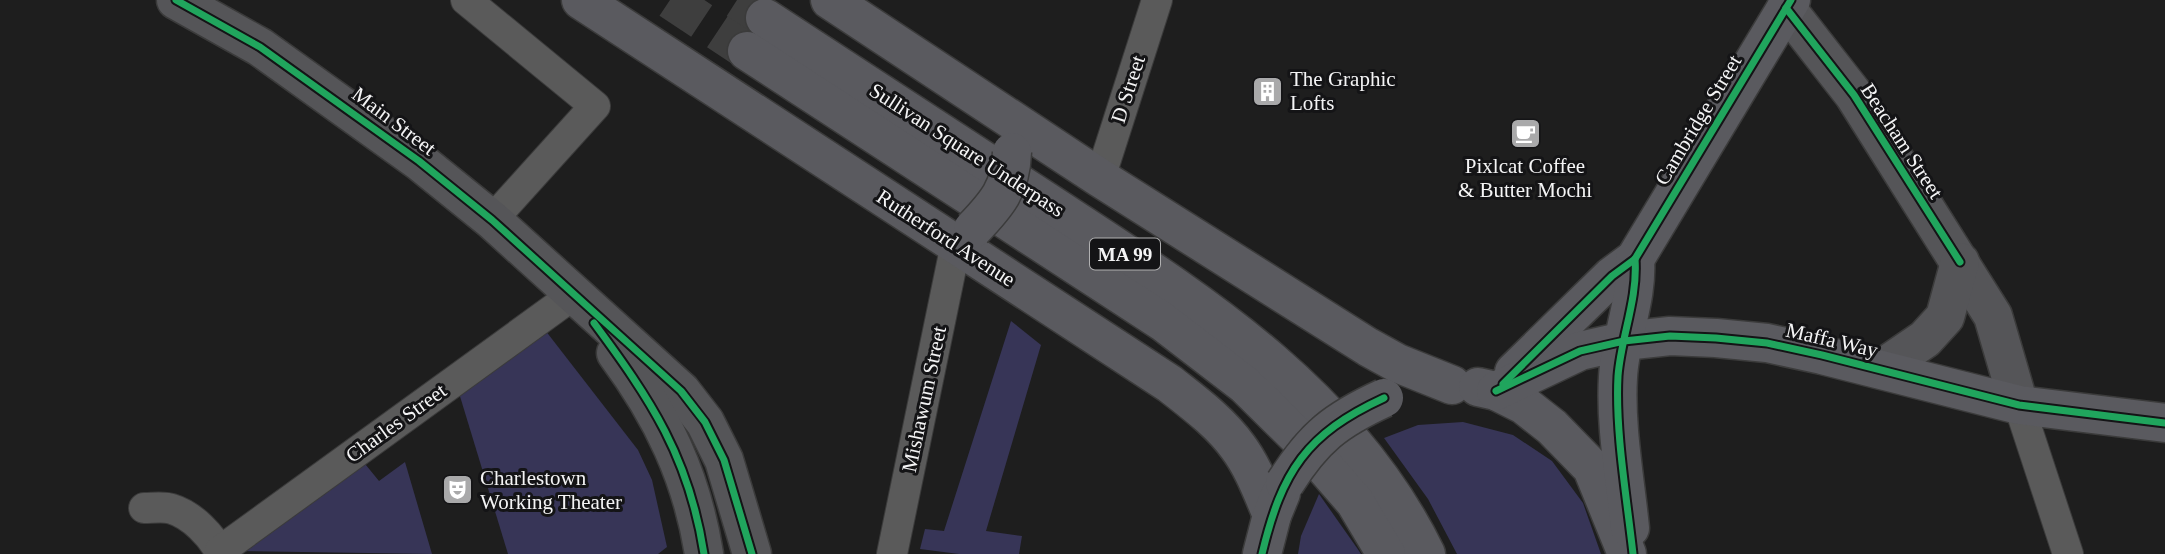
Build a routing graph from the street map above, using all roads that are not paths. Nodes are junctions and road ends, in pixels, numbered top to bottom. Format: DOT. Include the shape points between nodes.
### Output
graph roads {
  1 [pos="176,0"];
  2 [pos="466,0"];
  3 [pos="581,0"];
  4 [pos="830,0"];
  5 [pos="1157,0"];
  6 [pos="1789,4"];
  7 [pos="1002,114"];
  8 [pos="1100,178"];
  9 [pos="492,220"];
  10 [pos="964,237"];
  11 [pos="1635,259"];
  12 [pos="1960,262"];
  13 [pos="573,295"];
  14 [pos="1624,341"];
  15 [pos="1881,369"];
  16 [pos="1452,385"];
  17 [pos="1496,391"];
  18 [pos="2019,405"];
  19 [pos="2165,423"];
  20 [pos="1278,499"];
  21 [pos="144,508"];
  22 [pos="220,553"];
  23 [pos="704,554"];
  24 [pos="752,554"];
  25 [pos="892,554"];
  26 [pos="1262,554"];
  27 [pos="1386,554"];
  28 [pos="1426,554"];
  29 [pos="1628,554"];
  30 [pos="1633,554"];
  31 [pos="2068,554"];
  1 -- 9 [label="main road, Main Street" via="283,63"];
  2 -- 9 [label="street" via="595,106"];
  3 -- 10 [label="main road, Rutherford Avenue"];
  4 -- 7 [label="main road"];
  5 -- 8 [label="street, D Street"];
  6 -- 11 [label="main road, Cambridge Street"];
  6 -- 12 [label="main road, Beacham Street" via="1854,95"];
  7 -- 8 [label="main road"];
  7 -- 10 [label="main road, bridge" via="1012,171 997,203"];
  8 -- 16 [label="main road" via="1368,347"];
  9 -- 13 [label="main road, Main Street"];
  10 -- 20 [label="main road, Rutherford Avenue" via="1205,411 1241,452 1257,480"];
  10 -- 25 [label="street, Mishawum Street"];
  11 -- 14 [label="main road, Cambridge Street" via="1636,278"];
  11 -- 17 [label="main road, Cambridge Street" via="1612,276"];
  12 -- 15 [label="main road" via="1945,317 1925,339"];
  12 -- 18 [label="main road, Beacham Street" via="1993,316"];
  13 -- 22 [label="street, Charles Street"];
  13 -- 23 [label="main road, Main Street" via="639,384 662,424 682,466"];
  13 -- 24 [label="main road, Main Street" via="681,391 705,422 724,460"];
  14 -- 15 [label="main road, Maffa Way" via="1672,336 1742,340"];
  14 -- 17 [label="main road, Maffa Way" via="1580,351"];
  14 -- 30 [label="main road, Cambridge Street" via="1617,403"];
  15 -- 18 [label="main road, Maffa Way"];
  16 -- 17 [label="main road"];
  16 -- 20 [label="main road, bridge" via="1384,398 1352,413 1323,433 1301,458"];
  17 -- 29 [label="main road" via="1552,427 1592,467"];
  18 -- 19 [label="main road, Maffa Way"];
  18 -- 31 [label="street, Beacham Street"];
  20 -- 26 [label="main road"];
  21 -- 22 [label="street" via="171,508 189,517"];
  27 -- 28 [label="main road, Sullivan Square Underpass / MA 99" via="1355,502 1245,385 756,34 1182,290 1264,353 1325,411 1381,476"];
}
